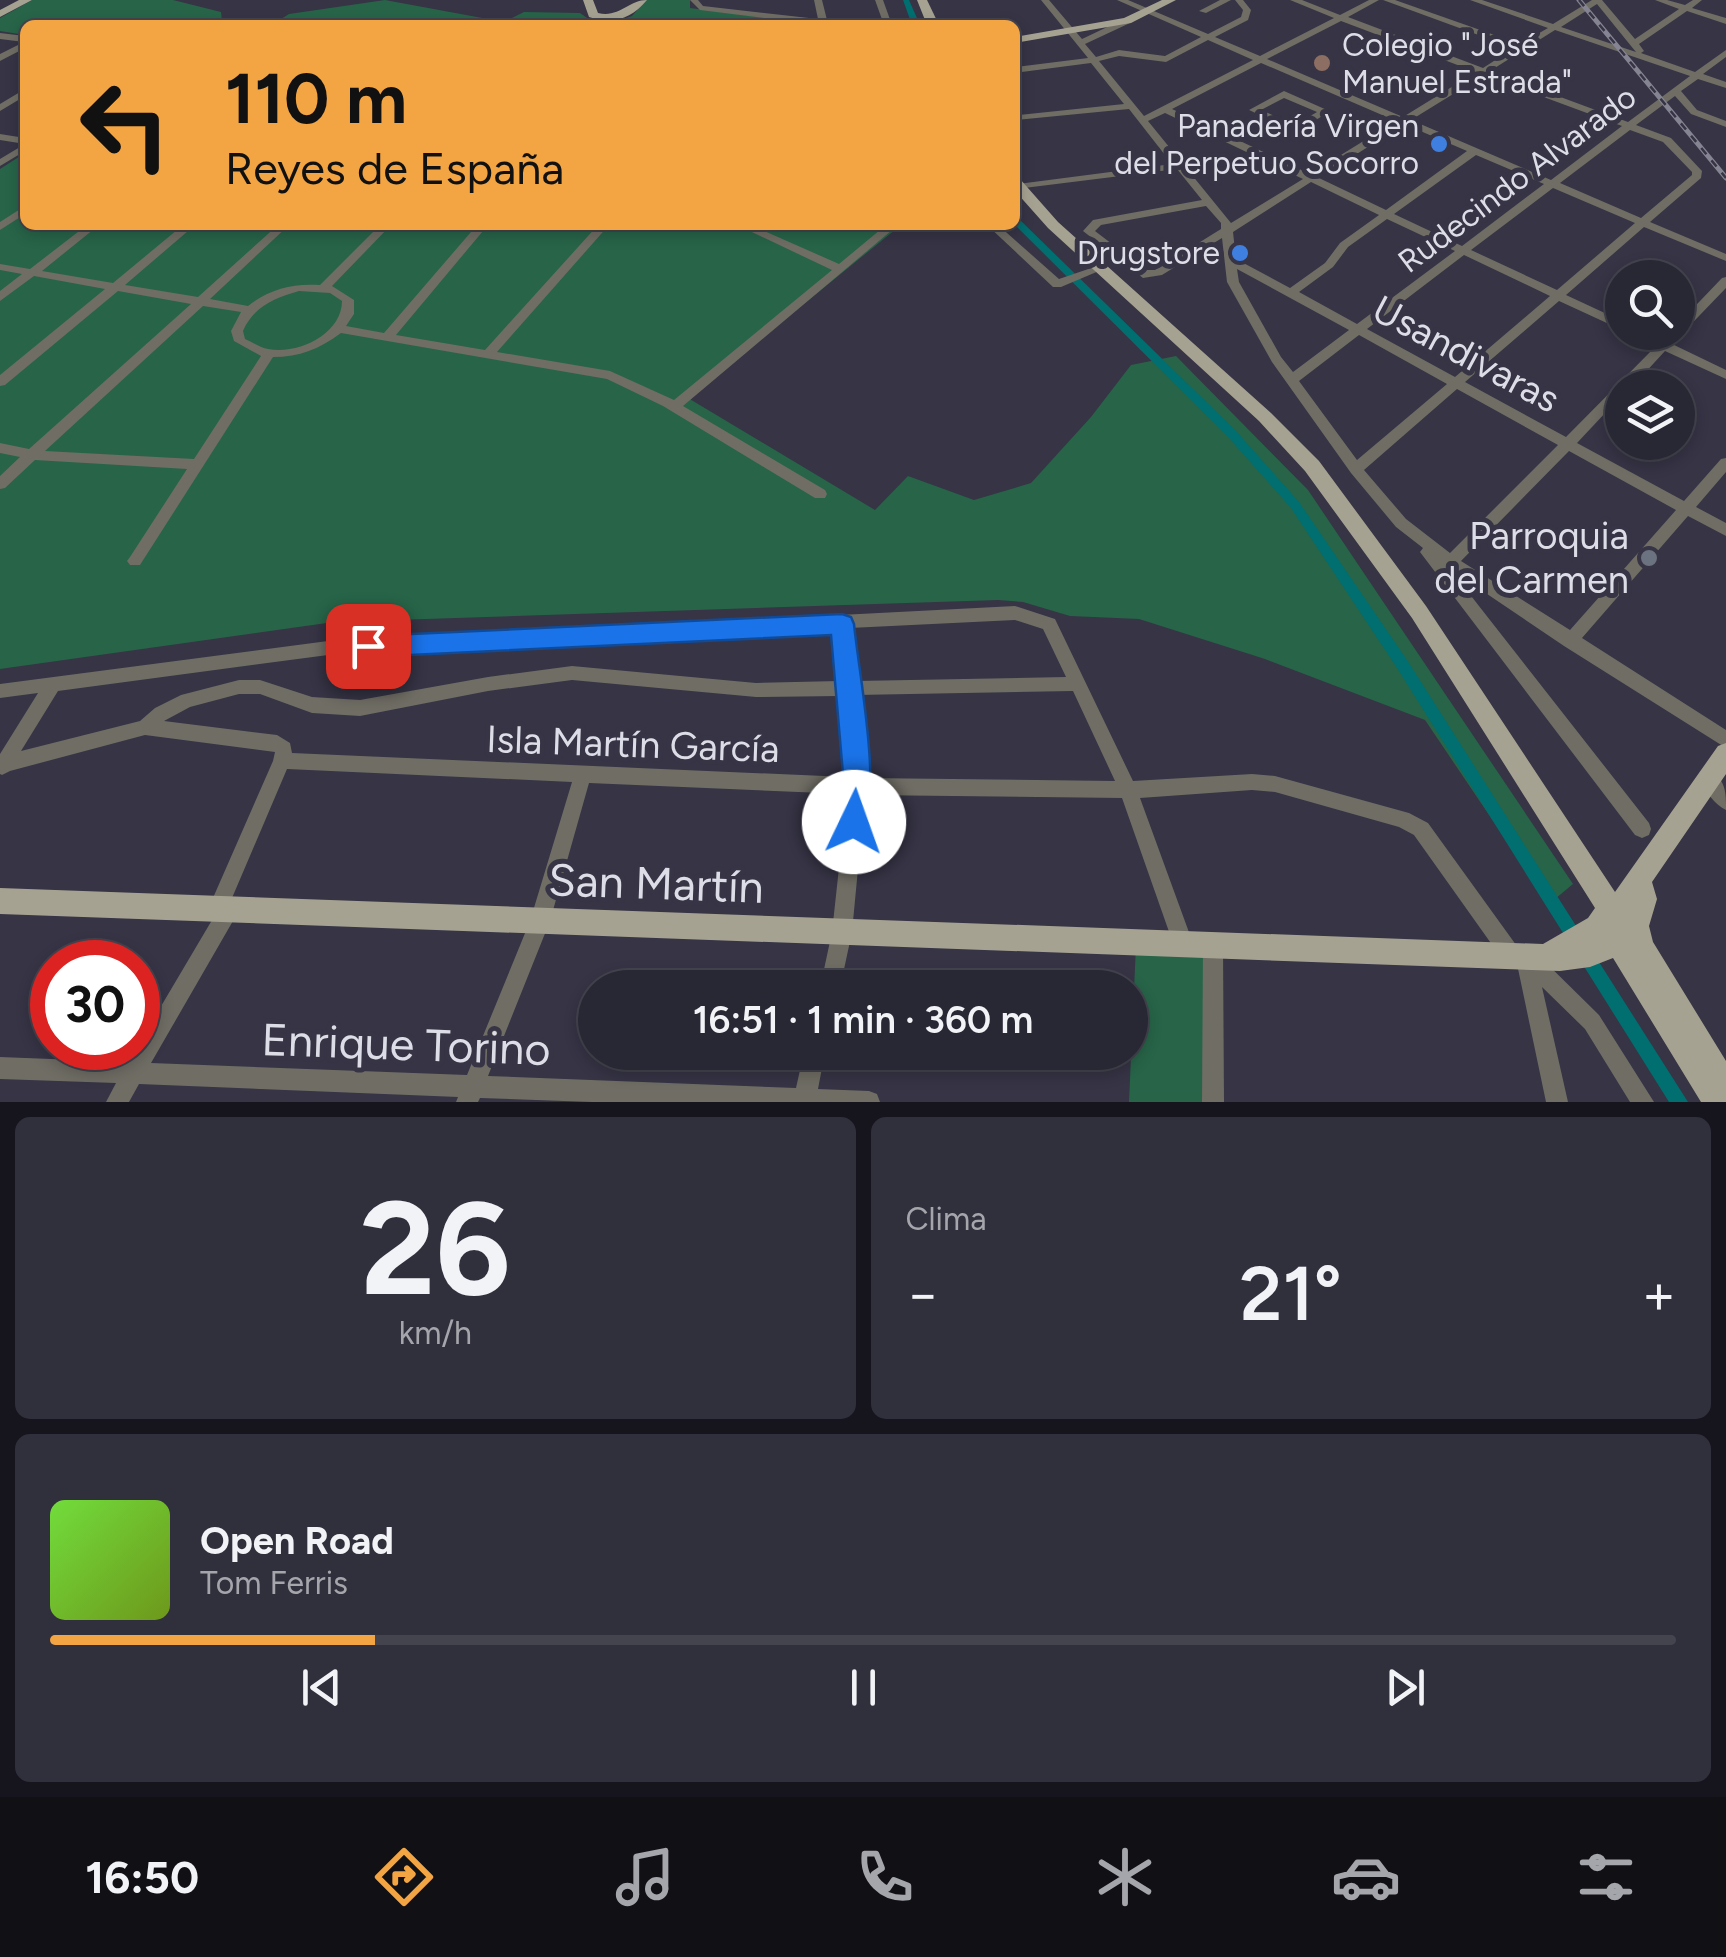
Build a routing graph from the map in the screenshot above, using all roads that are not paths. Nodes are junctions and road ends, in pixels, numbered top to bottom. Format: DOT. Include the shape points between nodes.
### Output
graph roads {
  1 [pos="27,0"];
  2 [pos="588,0"];
  3 [pos="642,0"];
  4 [pos="756,0"];
  5 [pos="1046,0"];
  6 [pos="1121,0"];
  7 [pos="1171,0"];
  8 [pos="1227,0"];
  9 [pos="1239,0"];
  10 [pos="1294,0"];
  11 [pos="1376,0"];
  12 [pos="1387,0"];
  13 [pos="1474,0"];
  14 [pos="1598,0"];
  15 [pos="1658,0"];
  16 [pos="1698,0"];
  17 [pos="695,3"];
  18 [pos="1686,9"];
  19 [pos="1147,11"];
  20 [pos="1203,11"];
  21 [pos="0,14"];
  22 [pos="758,15"];
  23 [pos="1342,18"];
  24 [pos="804,20"];
  25 [pos="1127,21"];
  26 [pos="1726,21"];
  27 [pos="1555,27"];
  28 [pos="1071,31"];
  29 [pos="1207,38"];
  30 [pos="1020,39"];
  31 [pos="1080,43"];
  32 [pos="1634,44"];
  33 [pos="1522,48"];
  34 [pos="1726,53"];
  35 [pos="1646,57"];
  36 [pos="1094,60"];
  37 [pos="1258,60"];
  38 [pos="1020,69"];
  39 [pos="1484,72"];
  40 [pos="1698,75"];
  41 [pos="1726,85"];
  42 [pos="1329,89"];
  43 [pos="1676,91"];
  44 [pos="1302,102"];
  45 [pos="1132,106"];
  46 [pos="1165,109"];
  47 [pos="1020,118"];
  48 [pos="1143,120"];
  49 [pos="1404,122"];
  50 [pos="1726,124"];
  51 [pos="1629,126"];
  52 [pos="20,148"];
  53 [pos="1473,152"];
  54 [pos="0,163"];
  55 [pos="1178,166"];
  56 [pos="1311,180"];
  57 [pos="1550,184"];
  58 [pos="1020,186"];
  59 [pos="1020,190"];
  60 [pos="1209,202"];
  61 [pos="1386,215"];
  62 [pos="1642,223"];
  63 [pos="87,230"];
  64 [pos="184,230"];
  65 [pos="279,230"];
  66 [pos="381,230"];
  67 [pos="479,230"];
  68 [pos="600,230"];
  69 [pos="753,230"];
  70 [pos="887,230"];
  71 [pos="998,230"];
  72 [pos="1226,231"];
  73 [pos="1462,251"];
  74 [pos="1726,258"];
  75 [pos="1230,260"];
  76 [pos="0,267"];
  77 [pos="840,269"];
  78 [pos="1098,269"];
  79 [pos="32,272"];
  80 [pos="1726,282"];
  81 [pos="324,287"];
  82 [pos="115,288"];
  83 [pos="1290,293"];
  84 [pos="1558,296"];
  85 [pos="0,297"];
  86 [pos="200,302"];
  87 [pos="250,310"];
  88 [pos="1695,314"];
  89 [pos="1605,318"];
  90 [pos="340,328"];
  91 [pos="1358,330"];
  92 [pos="386,337"];
  93 [pos="1659,350"];
  94 [pos="1674,350"];
  95 [pos="268,353"];
  96 [pos="488,354"];
  97 [pos="1640,370"];
  98 [pos="1726,375"];
  99 [pos="1291,380"];
  100 [pos="0,382"];
  101 [pos="1455,384"];
  102 [pos="1605,406"];
  103 [pos="674,407"];
  104 [pos="1568,444"];
  105 [pos="0,448"];
  106 [pos="32,455"];
  107 [pos="1726,462"];
  108 [pos="198,464"];
  109 [pos="1356,470"];
  110 [pos="0,484"];
  111 [pos="820,494"];
  112 [pos="1687,509"];
  113 [pos="1726,530"];
  114 [pos="1416,537"];
  115 [pos="136,561"];
  116 [pos="1451,562"];
  117 [pos="842,624"];
  118 [pos="1570,641"];
  119 [pos="1077,684"];
  120 [pos="52,685"];
  121 [pos="848,685"];
  122 [pos="0,691"];
  123 [pos="145,728"];
  124 [pos="1726,740"];
  125 [pos="282,761"];
  126 [pos="1,767"];
  127 [pos="583,774"];
  128 [pos="1716,774"];
  129 [pos="857,786"];
  130 [pos="1128,790"];
  131 [pos="1726,801"];
  132 [pos="1642,830"];
  133 [pos="0,901"];
  134 [pos="224,907"];
  135 [pos="540,921"];
  136 [pos="842,932"];
  137 [pos="1613,932"];
  138 [pos="1213,945"];
  139 [pos="1184,946"];
  140 [pos="1528,956"];
  141 [pos="834,970"];
  142 [pos="0,1068"];
  143 [pos="811,1070"];
  144 [pos="134,1072"];
  145 [pos="1726,1088"];
  146 [pos="470,1095"];
  147 [pos="804,1100"];
  148 [pos="116,1102"];
  149 [pos="869,1102"];
  150 [pos="1213,1102"];
  151 [pos="1557,1102"];
  152 [pos="1642,1102"];
  153 [pos="1718,1102"];
  1 -- 21 [label="main road"];
  2 -- 3 [label="main road" via="593,15 606,19 629,14"];
  4 -- 22 [label="street"];
  5 -- 28 [label="street"];
  6 -- 19 [label="street"];
  7 -- 19 [label="main road"];
  8 -- 20 [label="street"];
  9 -- 29 [label="street" via="1245,18"];
  10 -- 23 [label="street"];
  11 -- 23 [label="street"];
  12 -- 33 [label="street"];
  13 -- 27 [label="street"];
  14 -- 27 [label="street"];
  14 -- 32 [label="street"];
  15 -- 18 [label="street"];
  16 -- 18 [label="street"];
  17 -- 22 [label="street"];
  18 -- 26 [label="street"];
  18 -- 32 [label="street"];
  19 -- 25 [label="main road"];
  19 -- 29 [label="street"];
  22 -- 24 [label="street"];
  23 -- 37 [label="street"];
  23 -- 39 [label="street"];
  25 -- 28 [label="main road"];
  25 -- 31 [label="street"];
  27 -- 33 [label="street"];
  27 -- 35 [label="street"];
  28 -- 30 [label="main road"];
  28 -- 31 [label="street"];
  29 -- 36 [label="street" via="1166,58 1120,53"];
  29 -- 37 [label="street"];
  31 -- 36 [label="street"];
  32 -- 35 [label="street"];
  33 -- 39 [label="street"];
  34 -- 40 [label="street, Rudecindo Alvarado"];
  35 -- 40 [label="street"];
  36 -- 38 [label="street"];
  36 -- 45 [label="street"];
  37 -- 42 [label="street"];
  37 -- 46 [label="street"];
  39 -- 49 [label="street"];
  39 -- 51 [label="street"];
  40 -- 41 [label="street"];
  40 -- 43 [label="street, Rudecindo Alvarado"];
  42 -- 44 [label="street"];
  42 -- 49 [label="street"];
  43 -- 50 [label="street" via="1694,112"];
  43 -- 51 [label="street, Rudecindo Alvarado"];
  44 -- 44 [label="street" via="1324,112 1296,129 1254,110 1284,94"];
  45 -- 47 [label="street"];
  45 -- 48 [label="street"];
  46 -- 48 [label="street"];
  46 -- 56 [label="street"];
  48 -- 55 [label="street"];
  49 -- 53 [label="street"];
  49 -- 56 [label="street"];
  51 -- 57 [label="street, Rudecindo Alvarado"];
  51 -- 62 [label="street" via="1677,146 1697,176"];
  52 -- 54 [label="street"];
  53 -- 57 [label="street"];
  53 -- 61 [label="street"];
  55 -- 58 [label="street"];
  55 -- 60 [label="street"];
  56 -- 61 [label="street"];
  56 -- 72 [label="street"];
  57 -- 62 [label="street"];
  57 -- 73 [label="street, Rudecindo Alvarado"];
  59 -- 78 [label="main road"];
  60 -- 72 [label="street"];
  60 -- 72 [label="street" via="1089,228 1150,276"];
  61 -- 73 [label="street"];
  61 -- 83 [label="street"];
  62 -- 74 [label="street"];
  62 -- 84 [label="street"];
  63 -- 79 [label="street"];
  64 -- 82 [label="street"];
  65 -- 86 [label="street"];
  66 -- 81 [label="street"];
  67 -- 92 [label="street"];
  68 -- 96 [label="street"];
  69 -- 77 [label="street"];
  70 -- 77 [label="street"];
  71 -- 78 [label="street" via="1057,284"];
  72 -- 75 [label="street"];
  73 -- 84 [label="street"];
  73 -- 91 [label="street, Rudecindo Alvarado"];
  75 -- 83 [label="street, Usandivaras"];
  75 -- 99 [label="street" via="1232,282"];
  76 -- 79 [label="street"];
  77 -- 103 [label="street"];
  78 -- 137 [label="main road" via="1312,466 1419,612"];
  79 -- 82 [label="street"];
  79 -- 85 [label="street"];
  80 -- 88 [label="street"];
  81 -- 87 [label="street" via="281,292"];
  81 -- 90 [label="street" via="350,303"];
  82 -- 86 [label="street"];
  82 -- 100 [label="street"];
  83 -- 91 [label="street, Usandivaras"];
  84 -- 89 [label="street"];
  84 -- 101 [label="street"];
  86 -- 87 [label="street"];
  86 -- 106 [label="street"];
  87 -- 95 [label="street" via="241,320 240,341"];
  90 -- 92 [label="street"];
  90 -- 95 [label="street" via="317,344"];
  91 -- 99 [label="street, Rudecindo Alvarado"];
  91 -- 101 [label="street, Usandivaras"];
  92 -- 96 [label="street"];
  93 -- 97 [label="street"];
  94 -- 98 [label="street"];
  95 -- 108 [label="street"];
  96 -- 103 [label="street" via="610,375"];
  99 -- 109 [label="street"];
  101 -- 104 [label="street, Usandivaras"];
  101 -- 109 [label="street"];
  102 -- 104 [label="street"];
  103 -- 111 [label="street"];
  104 -- 112 [label="street, Usandivaras"];
  104 -- 116 [label="street"];
  105 -- 106 [label="street"];
  106 -- 108 [label="street"];
  106 -- 110 [label="street"];
  107 -- 112 [label="street"];
  108 -- 115 [label="street"];
  109 -- 114 [label="street"];
  112 -- 113 [label="street, Usandivaras"];
  112 -- 118 [label="street"];
  114 -- 116 [label="street"];
  114 -- 132 [label="street"];
  116 -- 118 [label="street"];
  117 -- 119 [label="street" via="1015,613 1049,624"];
  117 -- 120 [label="street" via="328,648"];
  117 -- 121 [label="street"];
  118 -- 124 [label="street"];
  119 -- 121 [label="street"];
  119 -- 130 [label="street"];
  120 -- 122 [label="street"];
  120 -- 126 [label="street"];
  121 -- 123 [label="street" via="756,690 572,673 360,708 312,705 260,687 239,687 187,700"];
  121 -- 129 [label="street"];
  123 -- 125 [label="street" via="278,742"];
  123 -- 126 [label="street"];
  125 -- 127 [label="street, Isla Martín García"];
  125 -- 134 [label="street"];
  127 -- 129 [label="street, Isla Martín García"];
  127 -- 135 [label="street"];
  128 -- 131 [label="street"];
  128 -- 137 [label="main road" via="1640,884 1644,899"];
  129 -- 130 [label="street, Isla Martín García"];
  129 -- 136 [label="street"];
  130 -- 139 [label="street"];
  130 -- 140 [label="street, Isla Martín García" via="1275,784 1403,819 1422,829"];
  133 -- 134 [label="main road, San Martín"];
  134 -- 135 [label="main road, San Martín"];
  134 -- 144 [label="street"];
  135 -- 136 [label="main road, San Martín"];
  135 -- 146 [label="street"];
  136 -- 139 [label="main road, San Martín"];
  136 -- 141 [label="street"];
  137 -- 140 [label="main road, San Martín" via="1572,957"];
  137 -- 145 [label="main road"];
  137 -- 153 [label="main road"];
  138 -- 139 [label="main road, San Martín"];
  138 -- 140 [label="main road, San Martín"];
  138 -- 150 [label="street"];
  140 -- 151 [label="street"];
  140 -- 152 [label="street" via="1592,1022"];
  142 -- 144 [label="street, Enrique Torino"];
  143 -- 147 [label="street"];
  144 -- 146 [label="street, Enrique Torino"];
  144 -- 148 [label="street"];
  146 -- 147 [label="street, Enrique Torino"];
  147 -- 149 [label="street, Enrique Torino"];
}
